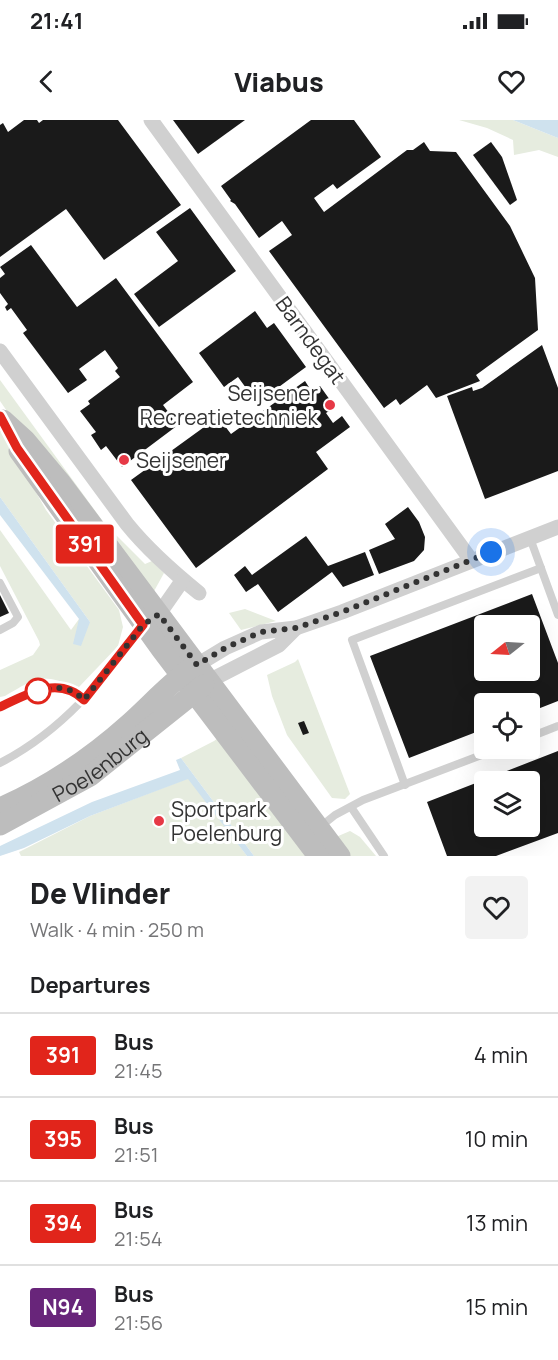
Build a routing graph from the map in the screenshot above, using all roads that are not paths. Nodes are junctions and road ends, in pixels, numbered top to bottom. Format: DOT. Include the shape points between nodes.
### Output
graph roads {
  1 [pos="151,120"];
  2 [pos="0,351"];
  3 [pos="2,418"];
  4 [pos="558,527"];
  5 [pos="530,538"];
  6 [pos="471,560"];
  7 [pos="541,568"];
  8 [pos="182,581"];
  9 [pos="0,583"];
  10 [pos="199,593"];
  11 [pos="558,615"];
  12 [pos="151,619"];
  13 [pos="296,628"];
  14 [pos="0,630"];
  15 [pos="195,679"];
  16 [pos="84,700"];
  17 [pos="0,707"];
  18 [pos="558,726"];
  19 [pos="540,733"];
  20 [pos="474,758"];
  21 [pos="0,763"];
  22 [pos="405,785"];
  23 [pos="351,807"];
  24 [pos="0,808"];
  25 [pos="0,825"];
  26 [pos="311,833"];
  27 [pos="318,856"];
  28 [pos="340,856"];
  29 [pos="384,856"];
  1 -- 6 [label="street, Barndegat"];
  2 -- 8 [label="street" via="127,524"];
  3 -- 12 [label="street" via="61,483"];
  4 -- 5 [label="street"];
  5 -- 6 [label="street"];
  5 -- 7 [label="lane"];
  6 -- 13 [label="street"];
  7 -- 11 [label="lane"];
  7 -- 22 [label="lane" via="352,640"];
  8 -- 10 [label="street"];
  8 -- 12 [label="street"];
  9 -- 14 [label="lane" via="18,617"];
  12 -- 15 [label="street"];
  12 -- 16 [label="lane"];
  13 -- 15 [label="street" via="279,645"];
  13 -- 15 [label="street" via="261,632 225,648"];
  15 -- 24 [label="street, Poelenburg" via="174,679 81,762"];
  15 -- 25 [label="street, Poelenburg" via="90,776"];
  15 -- 26 [label="street"];
  16 -- 17 [label="lane" via="66,688 52,688"];
  16 -- 21 [label="lane"];
  18 -- 19 [label="lane"];
  20 -- 22 [label="lane"];
  22 -- 23 [label="lane"];
  23 -- 26 [label="lane"];
  23 -- 29 [label="lane"];
  26 -- 27 [label="street"];
  26 -- 28 [label="street"];
}
